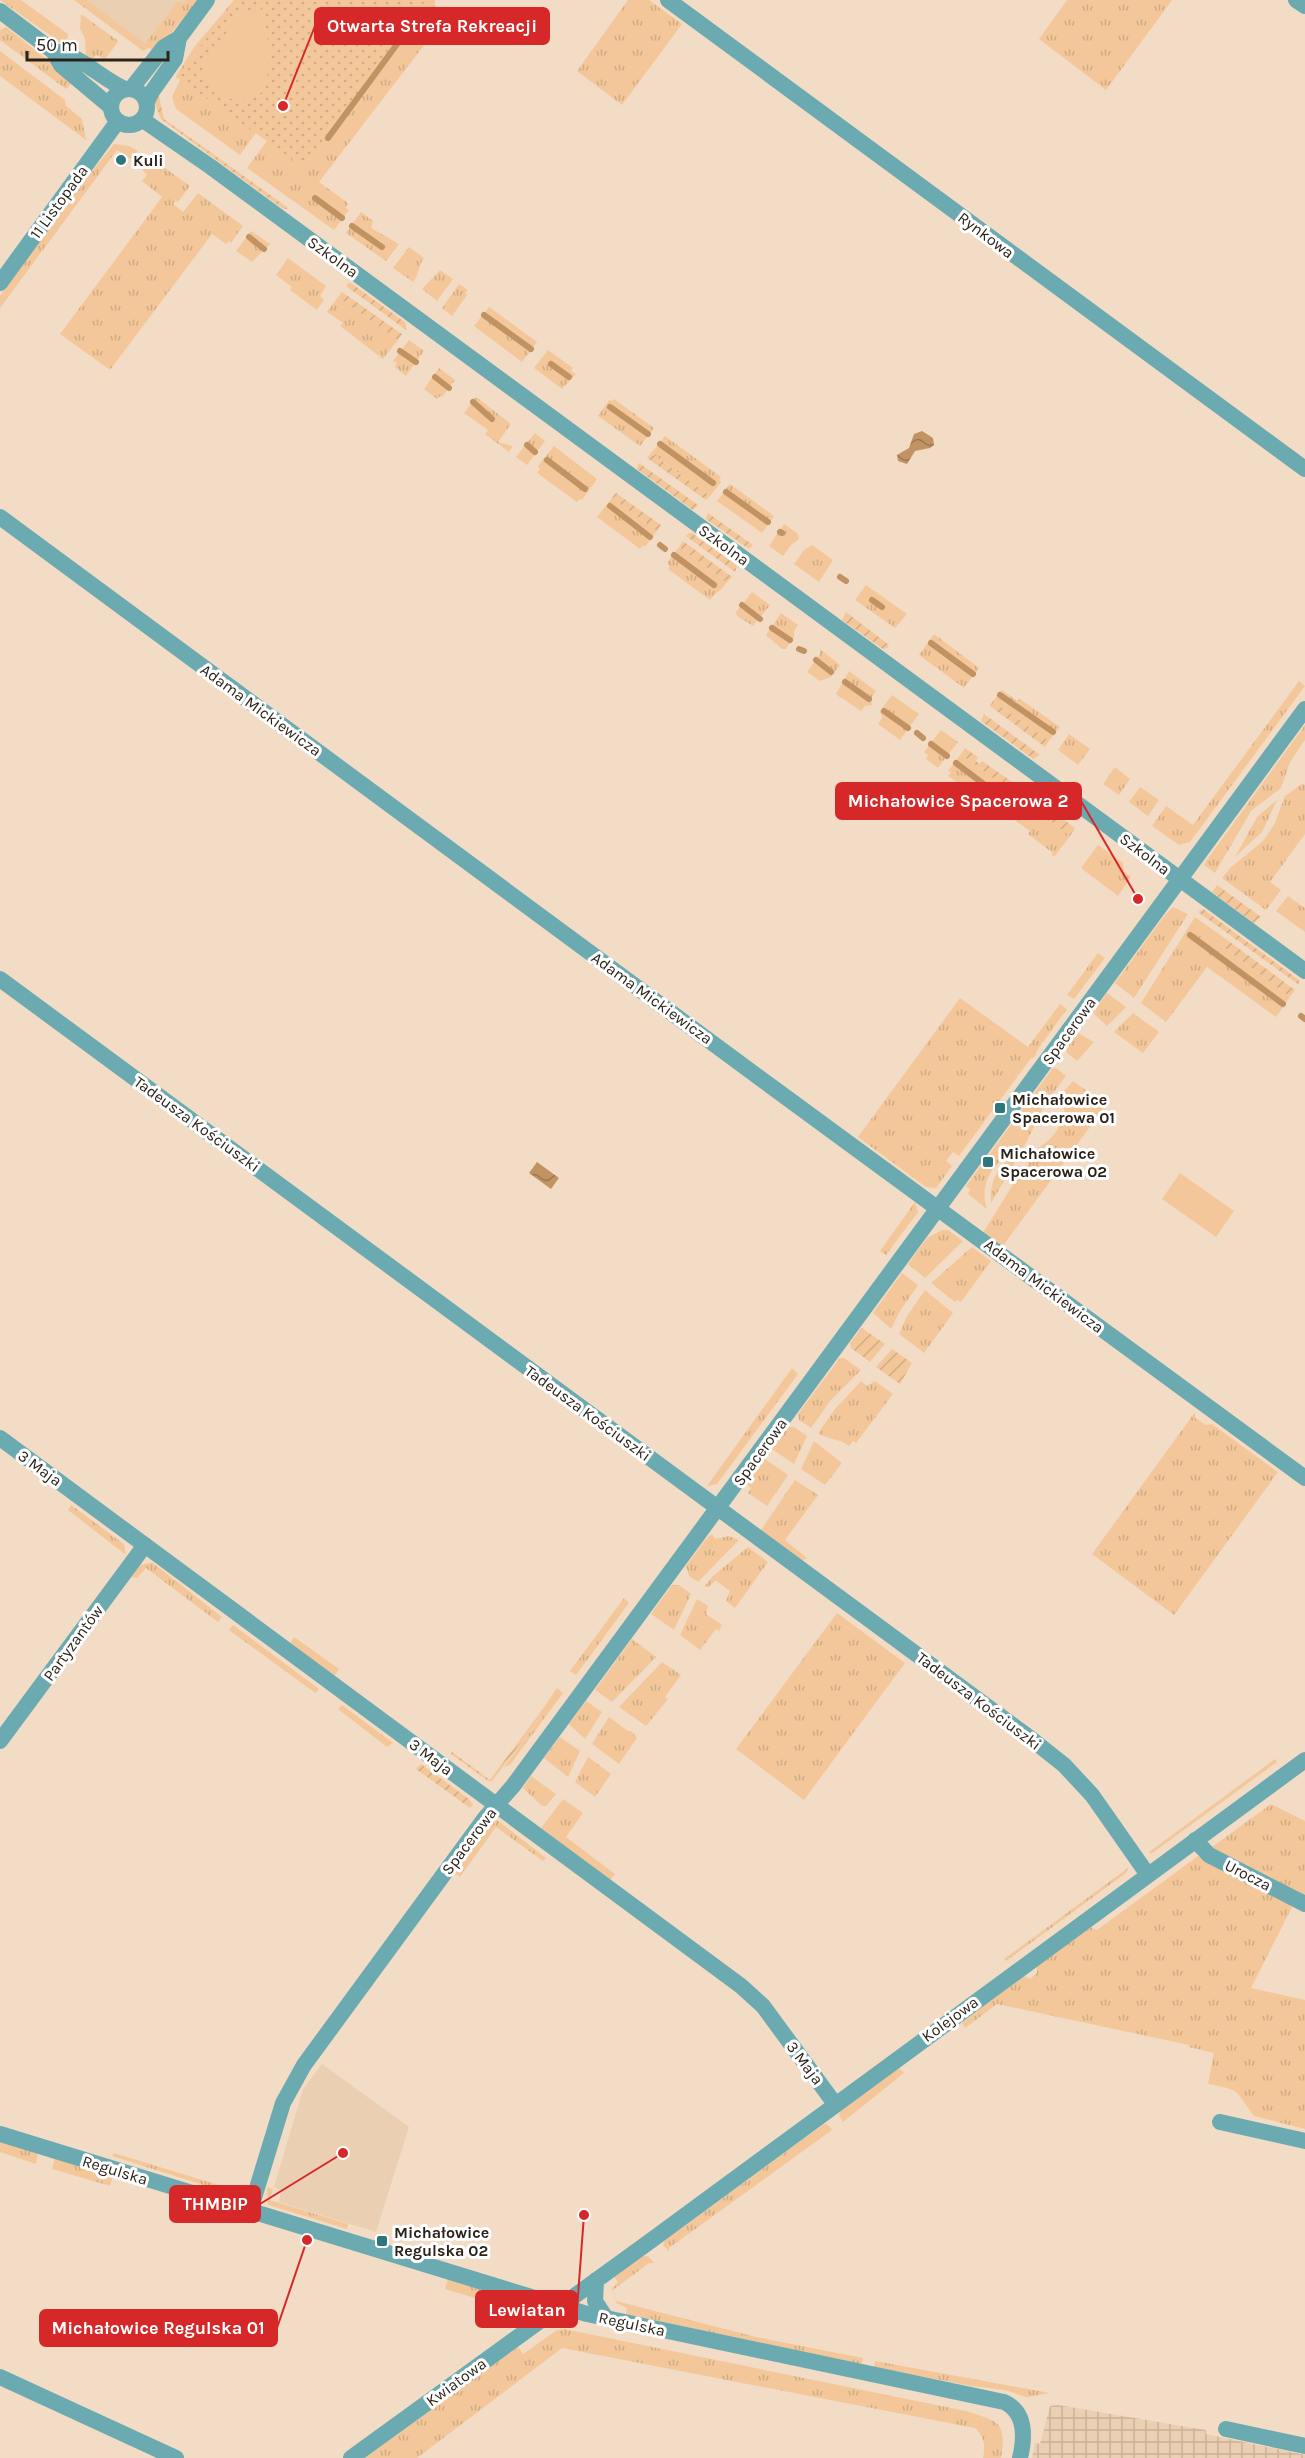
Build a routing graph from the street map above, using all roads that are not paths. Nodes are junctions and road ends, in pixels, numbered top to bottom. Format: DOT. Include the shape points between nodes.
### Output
graph roads {
  1 [pos="207,0"];
  2 [pos="668,0"];
  3 [pos="1296,0"];
  4 [pos="1305,6"];
  5 [pos="0,11"];
  6 [pos="178,38"];
  7 [pos="53,51"];
  8 [pos="128,89"];
  9 [pos="147,102"];
  10 [pos="114,114"];
  11 [pos="143,120"];
  12 [pos="0,283"];
  13 [pos="1305,469"];
  14 [pos="0,517"];
  15 [pos="1305,709"];
  16 [pos="1179,879"];
  17 [pos="1305,971"];
  18 [pos="0,979"];
  19 [pos="938,1209"];
  20 [pos="0,1438"];
  21 [pos="1305,1478"];
  22 [pos="718,1509"];
  23 [pos="145,1545"];
  24 [pos="0,1741"];
  25 [pos="1305,1760"];
  26 [pos="497,1804"];
  27 [pos="1195,1840"];
  28 [pos="1148,1875"];
  29 [pos="1305,1904"];
  30 [pos="835,2104"];
  31 [pos="1220,2122"];
  32 [pos="0,2134"];
  33 [pos="1305,2141"];
  34 [pos="250,2211"];
  35 [pos="596,2280"];
  36 [pos="560,2306"];
  37 [pos="606,2318"];
  38 [pos="0,2376"];
  39 [pos="1226,2429"];
  40 [pos="1305,2446"];
  41 [pos="176,2458"];
  42 [pos="351,2458"];
  43 [pos="1020,2458"];
  1 -- 6 [label="street"];
  2 -- 13 [label="street, Rynkowa"];
  3 -- 4 [label="street"];
  5 -- 7 [label="street"];
  6 -- 8 [label="street" via="164,47"];
  6 -- 9 [label="street" via="175,58"];
  7 -- 8 [label="street" via="69,54 110,82"];
  7 -- 10 [label="street" via="61,65"];
  8 -- 9 [label="street" via="141,93"];
  8 -- 10 [label="street" via="115,96"];
  9 -- 11 [label="street"];
  10 -- 11 [label="street" via="130,126"];
  10 -- 12 [label="street, 11 Listopada"];
  11 -- 16 [label="street, Szkolna"];
  14 -- 19 [label="street, Adama Mickiewicza"];
  15 -- 16 [label="street, Spacerowa"];
  16 -- 17 [label="street, Szkolna"];
  16 -- 19 [label="street, Spacerowa"];
  18 -- 22 [label="street, Tadeusza Kościuszki"];
  19 -- 21 [label="street, Adama Mickiewicza"];
  19 -- 22 [label="street, Spacerowa"];
  20 -- 23 [label="street, 3 Maja"];
  22 -- 26 [label="street, Spacerowa"];
  22 -- 28 [label="street, Tadeusza Kościuszki" via="1064,1765 1092,1795"];
  23 -- 24 [label="street, Partyzantów"];
  23 -- 26 [label="street, 3 Maja"];
  25 -- 27 [label="street, Kolejowa"];
  26 -- 30 [label="street, 3 Maja" via="748,1992 763,2006"];
  26 -- 34 [label="street, Spacerowa" via="298,2073 283,2103"];
  27 -- 28 [label="street, Kolejowa"];
  27 -- 29 [label="street, Urocza" via="1209,1855"];
  28 -- 30 [label="street, Kolejowa"];
  30 -- 35 [label="street, Kolejowa"];
  31 -- 33 [label="street"];
  32 -- 34 [label="street, Regulska"];
  34 -- 36 [label="street, Regulska"];
  35 -- 36 [label="street, Kolejowa"];
  35 -- 37 [label="street" via="595,2301"];
  36 -- 37 [label="street, Regulska"];
  36 -- 42 [label="street, Kwiatowa"];
  37 -- 43 [label="street, Regulska" via="1004,2402 1017,2414 1023,2427"];
  38 -- 41 [label="street"];
  39 -- 40 [label="street"];
}
